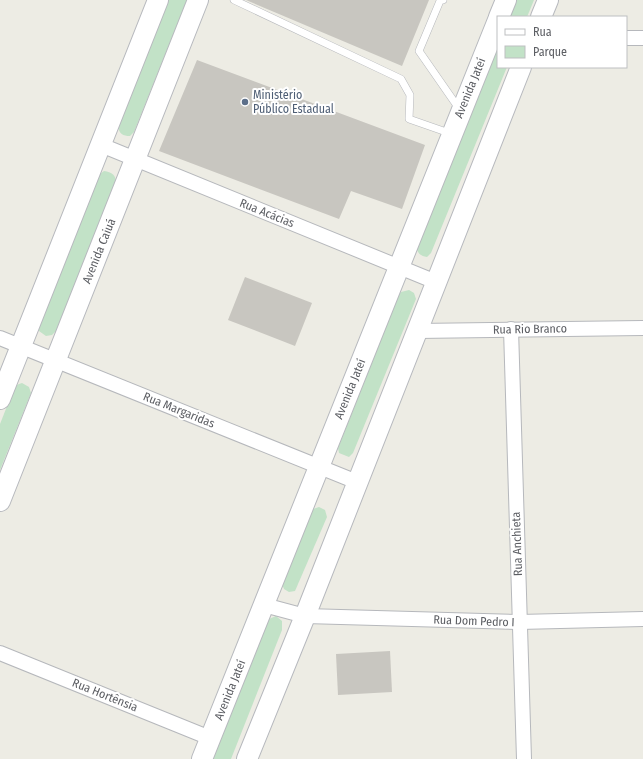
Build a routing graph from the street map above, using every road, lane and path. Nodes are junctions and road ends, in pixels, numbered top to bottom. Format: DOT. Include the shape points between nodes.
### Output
graph roads {
  1 [pos="158,0"];
  2 [pos="198,0"];
  3 [pos="234,0"];
  4 [pos="442,0"];
  5 [pos="506,0"];
  6 [pos="548,0"];
  7 [pos="499,16"];
  8 [pos="541,16"];
  9 [pos="497,21"];
  10 [pos="627,38"];
  11 [pos="643,38"];
  12 [pos="521,68"];
  13 [pos="461,112"];
  14 [pos="452,134"];
  15 [pos="101,146"];
  16 [pos="135,160"];
  17 [pos="399,267"];
  18 [pos="436,282"];
  19 [pos="643,328"];
  20 [pos="510,330"];
  21 [pos="417,331"];
  22 [pos="0,338"];
  23 [pos="21,346"];
  24 [pos="56,360"];
  25 [pos="0,399"];
  26 [pos="319,466"];
  27 [pos="357,482"];
  28 [pos="0,501"];
  29 [pos="264,605"];
  30 [pos="305,616"];
  31 [pos="643,619"];
  32 [pos="519,622"];
  33 [pos="0,653"];
  34 [pos="210,738"];
  35 [pos="202,759"];
  36 [pos="247,759"];
  37 [pos="524,759"];
  1 -- 15 [label="street"];
  2 -- 16 [label="street, Avenida Caiuá"];
  3 -- 14 [label="lane" via="401,79 410,95 409,119"];
  4 -- 13 [label="lane" via="419,51"];
  5 -- 7 [label="street, Avenida Jateí"];
  6 -- 8 [label="street"];
  9 -- 13 [label="street, Avenida Jateí"];
  10 -- 11 [label="street"];
  12 -- 18 [label="street"];
  13 -- 14 [label="street, Avenida Jateí"];
  14 -- 17 [label="street, Avenida Jateí"];
  15 -- 16 [label="street, Rua Acácias"];
  15 -- 23 [label="street"];
  16 -- 17 [label="street, Rua Acácias"];
  16 -- 24 [label="street, Avenida Caiuá"];
  17 -- 18 [label="street, Rua Acácias"];
  17 -- 26 [label="street, Avenida Jateí"];
  18 -- 21 [label="street"];
  19 -- 20 [label="street, Rua Rio Branco"];
  20 -- 21 [label="street, Rua Rio Branco"];
  20 -- 32 [label="street, Rua Anchieta"];
  21 -- 27 [label="street"];
  22 -- 23 [label="street, Rua Margaridas"];
  23 -- 24 [label="street, Rua Margaridas"];
  23 -- 25 [label="street"];
  24 -- 26 [label="street, Rua Margaridas"];
  24 -- 28 [label="street, Avenida Caiuá"];
  26 -- 27 [label="street, Rua Margaridas"];
  26 -- 29 [label="street, Avenida Jateí"];
  27 -- 30 [label="street"];
  29 -- 30 [label="street, Rua Dom Pedro I"];
  29 -- 34 [label="street, Avenida Jateí"];
  30 -- 32 [label="street, Rua Dom Pedro I"];
  30 -- 36 [label="street"];
  31 -- 32 [label="street, Rua Dom Pedro I"];
  32 -- 37 [label="street, Rua Anchieta"];
  33 -- 34 [label="street, Rua Hortênsia"];
  34 -- 35 [label="street, Avenida Jateí"];
}
